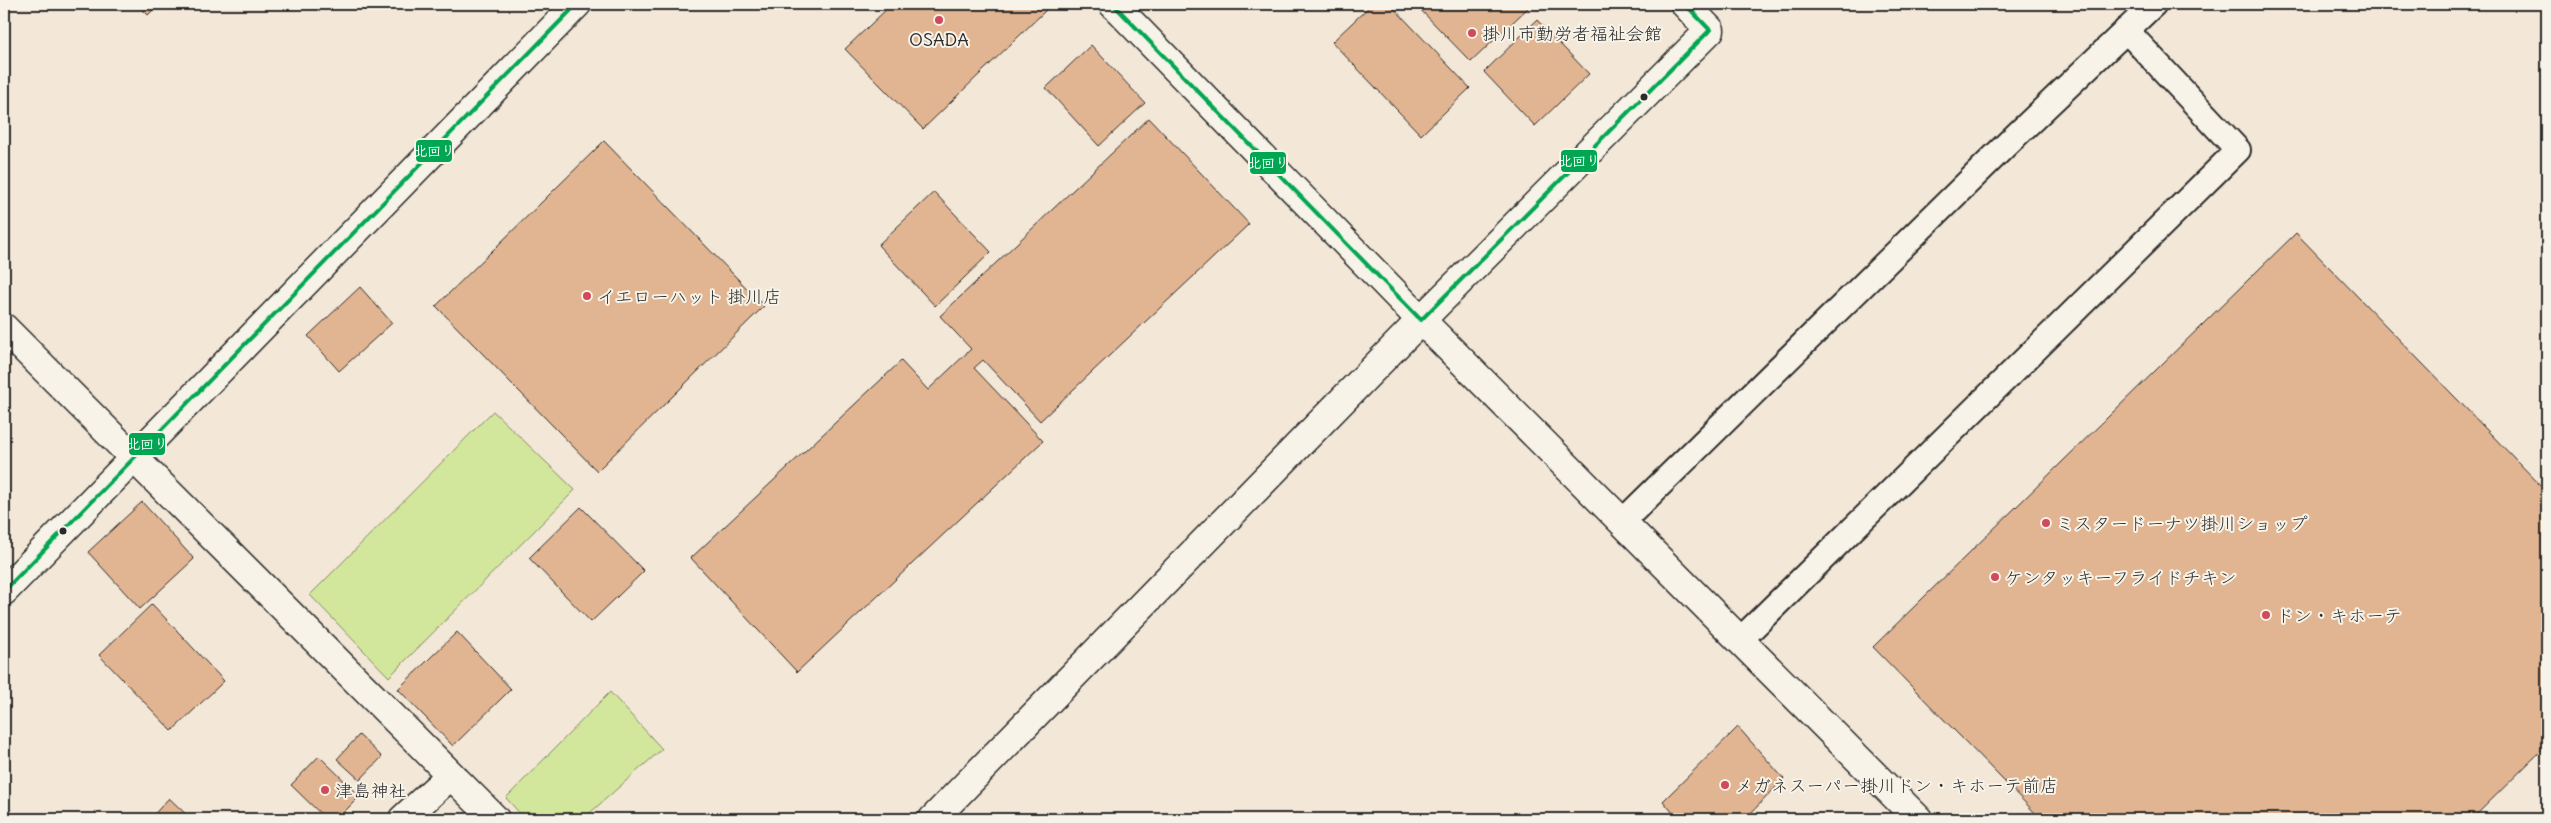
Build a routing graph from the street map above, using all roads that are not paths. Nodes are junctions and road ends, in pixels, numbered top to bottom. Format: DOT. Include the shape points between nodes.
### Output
graph roads {
  1 [pos="577,4"];
  2 [pos="1113,4"];
  3 [pos="1685,4"];
  4 [pos="2154,4"];
  5 [pos="2126,30"];
  6 [pos="1421,320"];
  7 [pos="4,328"];
  8 [pos="134,459"];
  9 [pos="1622,522"];
  10 [pos="4,591"];
  11 [pos="1740,640"];
  12 [pos="451,775"];
  13 [pos="403,819"];
  14 [pos="495,819"];
  15 [pos="933,819"];
  16 [pos="1918,819"];
  1 -- 8 [label="street"];
  2 -- 6 [label="street"];
  3 -- 6 [label="street" via="1710,30"];
  4 -- 5 [label="lane"];
  5 -- 9 [label="lane"];
  5 -- 11 [label="lane" via="2238,150"];
  6 -- 9 [label="street"];
  6 -- 15 [label="street"];
  7 -- 8 [label="street"];
  8 -- 10 [label="street"];
  8 -- 12 [label="street"];
  9 -- 11 [label="street"];
  11 -- 16 [label="street"];
  12 -- 13 [label="street"];
  12 -- 14 [label="street"];
}
